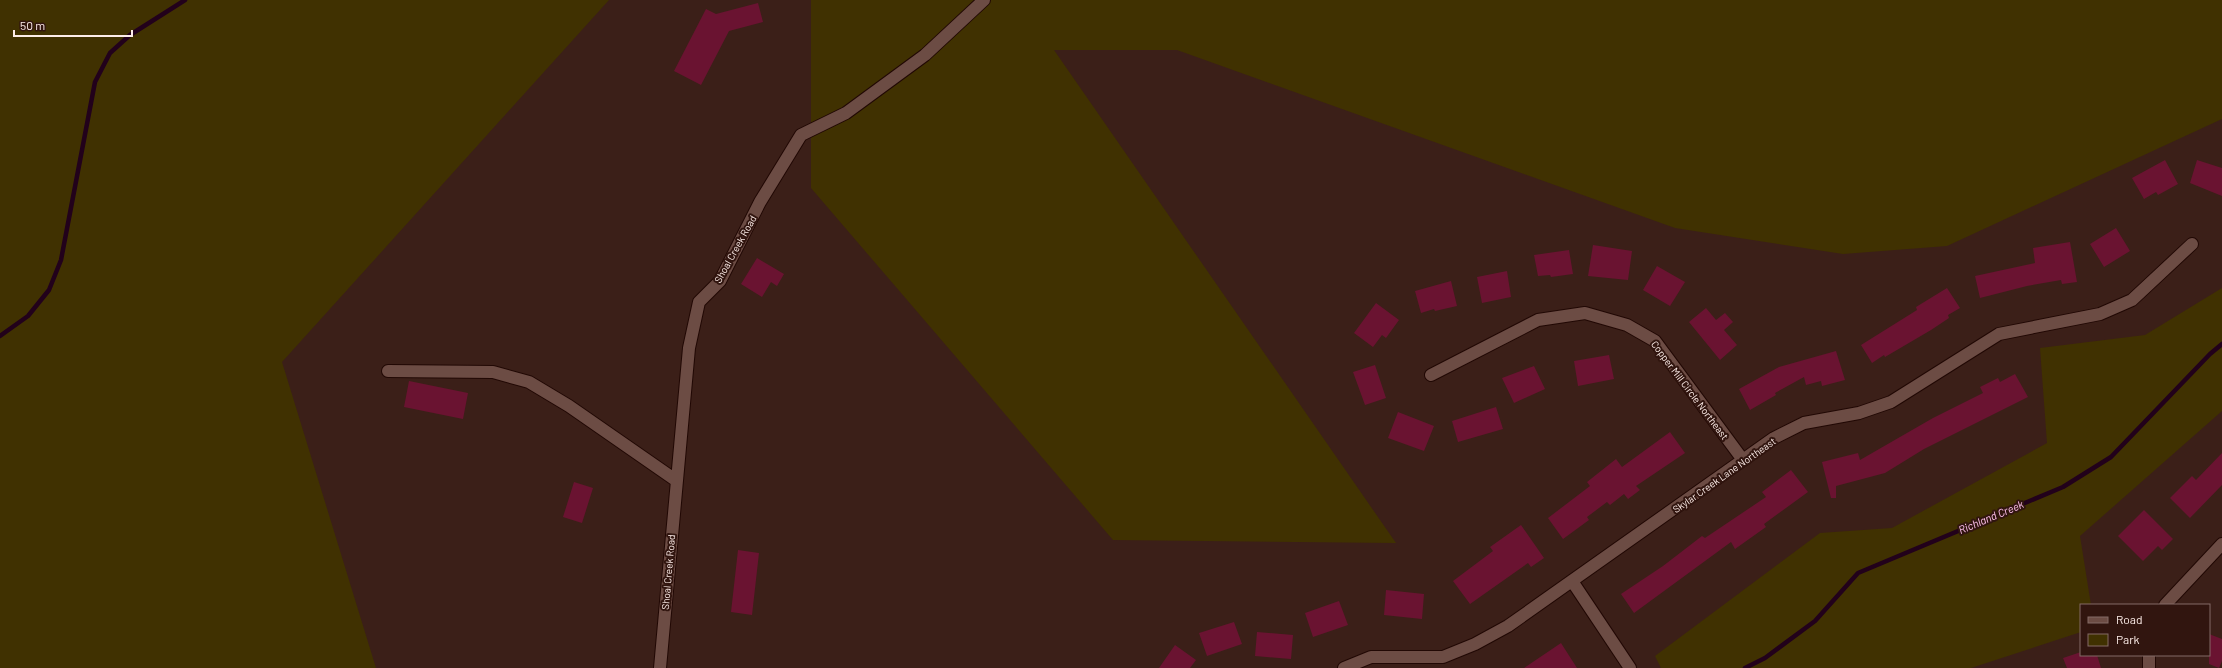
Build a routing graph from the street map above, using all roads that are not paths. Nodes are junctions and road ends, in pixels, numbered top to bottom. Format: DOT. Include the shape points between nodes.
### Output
graph roads {
  1 [pos="984,0"];
  2 [pos="2192,244"];
  3 [pos="388,371"];
  4 [pos="1431,375"];
  5 [pos="1743,460"];
  6 [pos="677,480"];
  7 [pos="2222,544"];
  8 [pos="1572,581"];
  9 [pos="2166,604"];
  10 [pos="2149,656"];
  11 [pos="660,668"];
  12 [pos="1344,668"];
  13 [pos="1630,668"];
  14 [pos="2149,668"];
  1 -- 6 [label="street, Shoal Creek Road" via="925,55 846,113 801,135 760,202 720,281 699,302 689,348"];
  2 -- 5 [label="street, Skylar Creek Lane Northeast" via="2132,300 2100,314 1999,334 1891,402 1859,413 1804,423 1774,438"];
  3 -- 6 [label="street" via="493,372 529,382 570,406"];
  4 -- 5 [label="street, Copper Mill Circle Northeast" via="1538,320 1585,313 1627,324 1655,341"];
  5 -- 8 [label="street, Skylar Creek Lane Northeast"];
  6 -- 11 [label="street, Shoal Creek Road"];
  7 -- 9 [label="street"];
  8 -- 12 [label="street, Skylar Creek Lane Northeast" via="1508,626 1443,657 1371,657"];
  8 -- 13 [label="street"];
  10 -- 14 [label="street"];
}
